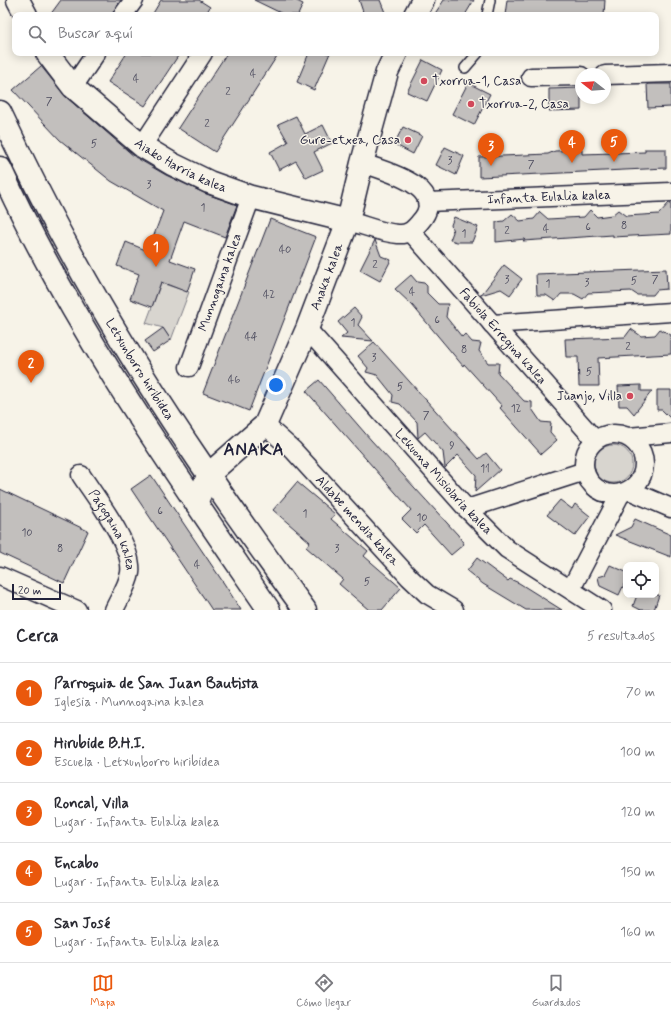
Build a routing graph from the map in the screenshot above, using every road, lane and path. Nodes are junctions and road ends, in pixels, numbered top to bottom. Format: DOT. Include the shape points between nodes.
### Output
graph roads {
  1 [pos="134,0"];
  2 [pos="423,0"];
  3 [pos="490,0"];
  4 [pos="125,12"];
  5 [pos="417,12"];
  6 [pos="488,12"];
  7 [pos="49,56"];
  8 [pos="94,56"];
  9 [pos="200,56"];
  10 [pos="395,56"];
  11 [pos="475,56"];
  12 [pos="465,68"];
  13 [pos="671,74"];
  14 [pos="611,75"];
  15 [pos="575,76"];
  16 [pos="531,77"];
  17 [pos="73,87"];
  18 [pos="0,112"];
  19 [pos="142,146"];
  20 [pos="362,163"];
  21 [pos="0,168"];
  22 [pos="671,192"];
  23 [pos="251,198"];
  24 [pos="426,209"];
  25 [pos="348,221"];
  26 [pos="411,232"];
  27 [pos="671,312"];
  28 [pos="492,324"];
  29 [pos="307,329"];
  30 [pos="189,367"];
  31 [pos="265,425"];
  32 [pos="671,433"];
  33 [pos="629,437"];
  34 [pos="595,440"];
  35 [pos="585,471"];
  36 [pos="209,474"];
  37 [pos="81,475"];
  38 [pos="625,492"];
  39 [pos="196,503"];
  40 [pos="671,508"];
  41 [pos="467,509"];
  42 [pos="0,576"];
  43 [pos="570,589"];
  44 [pos="74,609"];
  45 [pos="114,610"];
  46 [pos="269,610"];
  47 [pos="305,610"];
  48 [pos="454,610"];
  49 [pos="602,610"];
  1 -- 4 [label="street"];
  2 -- 5 [label="main road"];
  3 -- 6 [label="lane"];
  7 -- 17 [label="main road, Aiako Harria kalea"];
  8 -- 17 [label="street"];
  9 -- 19 [label="street"];
  10 -- 20 [label="main road, Anaka kalea" via="387,72"];
  11 -- 12 [label="lane"];
  13 -- 14 [label="street"];
  15 -- 16 [label="street"];
  17 -- 19 [label="main road, Aiako Harria kalea"];
  18 -- 36 [label="main road, Letxunborro hiribidea" via="26,168 101,306"];
  19 -- 23 [label="main road, Aiako Harria kalea" via="209,182"];
  20 -- 24 [label="street" via="410,180 423,192"];
  20 -- 25 [label="main road, Anaka kalea"];
  21 -- 39 [label="main road, Letxunborro hiribidea" via="43,254 79,318"];
  22 -- 24 [label="street, Infanta Eulalia kalea"];
  23 -- 25 [label="main road, Aiako Harria kalea"];
  23 -- 30 [label="street, Munnogaina kalea"];
  24 -- 26 [label="street"];
  25 -- 26 [label="street" via="399,234"];
  25 -- 29 [label="main road, Anaka kalea"];
  26 -- 28 [label="street, Fabiola Erregina kalea"];
  27 -- 28 [label="street"];
  28 -- 34 [label="street, Fabiola Erregina kalea"];
  29 -- 31 [label="main road, Anaka kalea"];
  29 -- 41 [label="street, Lekuona Misiolaria kalea"];
  31 -- 36 [label="main road, Anaka kalea"];
  31 -- 48 [label="street, Aldabe mendia kalea" via="293,450 409,577 427,594"];
  32 -- 33 [label="street"];
  33 -- 34 [label="street" via="617,433 607,434"];
  33 -- 38 [label="street" via="639,445 644,455 644,470 639,481"];
  34 -- 35 [label="street" via="586,454"];
  35 -- 38 [label="street" via="592,484 599,490 610,494"];
  35 -- 41 [label="street"];
  36 -- 39 [label="main road"];
  36 -- 47 [label="main road, Letxunborro hiribidea"];
  37 -- 45 [label="street, Pagogaina kalea" via="130,556 130,574"];
  38 -- 40 [label="street"];
  38 -- 43 [label="street"];
  39 -- 46 [label="main road, Letxunborro hiribidea"];
  41 -- 43 [label="street, Lekuona Misiolaria kalea" via="507,549"];
  42 -- 44 [label="street"];
  43 -- 49 [label="street, Lekuona Misiolaria kalea"];
}
